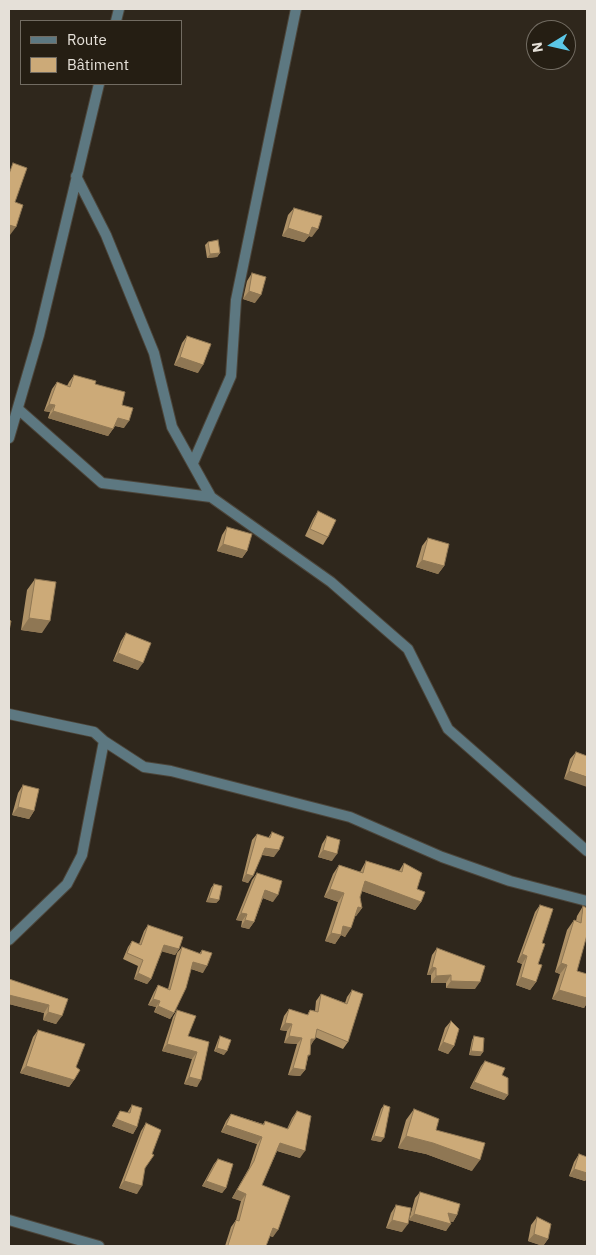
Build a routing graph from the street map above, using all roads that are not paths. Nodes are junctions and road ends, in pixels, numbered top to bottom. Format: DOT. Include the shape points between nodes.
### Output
graph roads {
  1 [pos="296,9"];
  2 [pos="99,85"];
  3 [pos="76,176"];
  4 [pos="18,408"];
  5 [pos="9,438"];
  6 [pos="193,463"];
  7 [pos="211,496"];
  8 [pos="9,714"];
  9 [pos="104,741"];
  10 [pos="587,851"];
  11 [pos="587,901"];
  12 [pos="9,940"];
  13 [pos="9,1220"];
  14 [pos="99,1246"];
  1 -- 6 [label="street" via="236,300 231,376"];
  2 -- 3 [label="street"];
  3 -- 4 [label="street" via="39,336"];
  3 -- 6 [label="street" via="106,235 154,353 172,427"];
  4 -- 5 [label="street"];
  4 -- 7 [label="street" via="102,483"];
  6 -- 7 [label="street"];
  7 -- 10 [label="street" via="331,582 408,649 448,729"];
  8 -- 9 [label="street" via="94,732"];
  9 -- 11 [label="street" via="144,768 171,771 350,817 484,872"];
  9 -- 12 [label="street" via="82,855 67,884"];
  13 -- 14 [label="street"];
}
